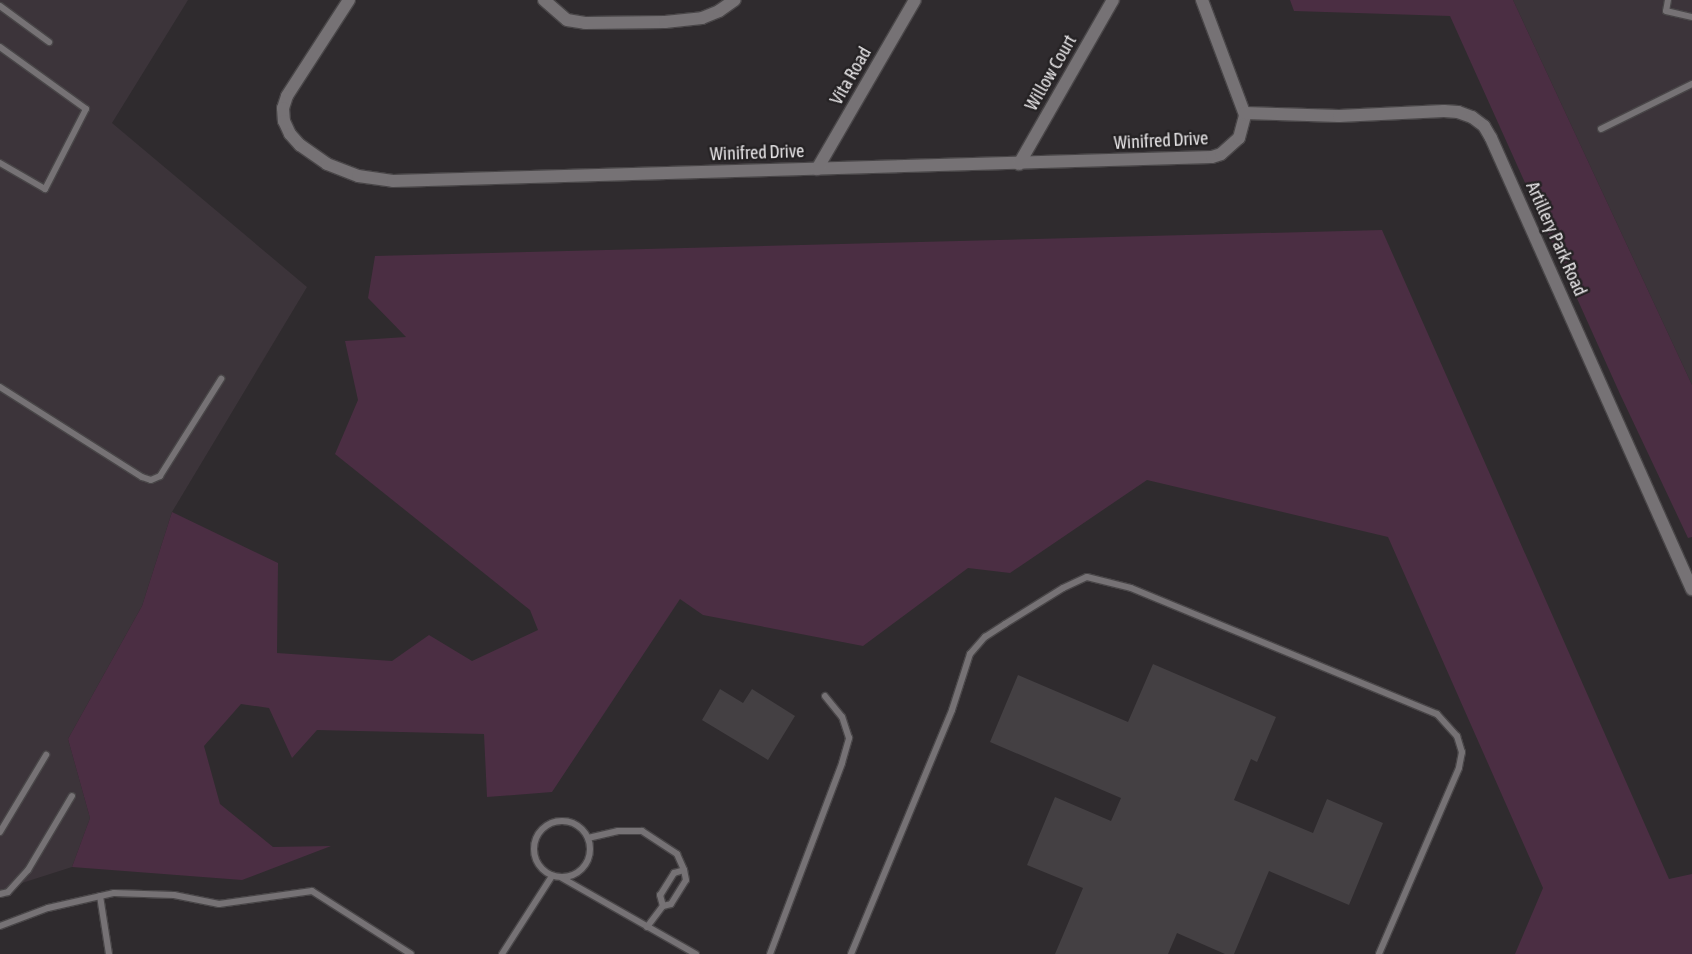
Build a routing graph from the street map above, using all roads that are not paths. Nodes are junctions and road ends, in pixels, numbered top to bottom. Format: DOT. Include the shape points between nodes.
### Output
graph roads {
  1 [pos="349,0"];
  2 [pos="544,0"];
  3 [pos="736,0"];
  4 [pos="915,0"];
  5 [pos="1113,0"];
  6 [pos="1202,0"];
  7 [pos="1668,0"];
  8 [pos="0,6"];
  9 [pos="1692,17"];
  10 [pos="49,42"];
  11 [pos="0,47"];
  12 [pos="1692,84"];
  13 [pos="1245,113"];
  14 [pos="1601,129"];
  15 [pos="0,162"];
  16 [pos="1019,164"];
  17 [pos="817,169"];
  18 [pos="221,380"];
  19 [pos="0,387"];
  20 [pos="1692,589"];
  21 [pos="825,696"];
  22 [pos="46,755"];
  23 [pos="72,796"];
  24 [pos="0,832"];
  25 [pos="588,838"];
  26 [pos="684,870"];
  27 [pos="552,876"];
  28 [pos="561,878"];
  29 [pos="0,894"];
  30 [pos="100,896"];
  31 [pos="663,906"];
  32 [pos="0,926"];
  33 [pos="648,927"];
  34 [pos="109,954"];
  35 [pos="411,954"];
  36 [pos="502,954"];
  37 [pos="696,954"];
  38 [pos="770,954"];
  39 [pos="852,954"];
  40 [pos="1379,954"];
  1 -- 17 [label="street, Winifred Drive" via="287,96 283,108 284,121 300,145 343,171 393,181"];
  2 -- 3 [label="street" via="567,20 585,23 702,18"];
  4 -- 17 [label="street, Vita Road"];
  5 -- 16 [label="street, Willow Court"];
  6 -- 13 [label="street"];
  7 -- 9 [label="lane" via="1666,11"];
  8 -- 10 [label="lane"];
  11 -- 15 [label="lane" via="86,109 45,189"];
  12 -- 14 [label="lane"];
  13 -- 16 [label="street, Winifred Drive" via="1239,138 1221,154 1212,157"];
  13 -- 20 [label="street, Artillery Park Road" via="1339,116 1444,111 1472,117 1484,126"];
  16 -- 17 [label="street, Winifred Drive"];
  18 -- 19 [label="lane" via="160,476 151,480"];
  21 -- 38 [label="lane" via="842,717 849,738"];
  22 -- 24 [label="lane"];
  23 -- 29 [label="lane" via="28,870 8,892"];
  25 -- 26 [label="lane" via="618,830 642,831 677,854"];
  25 -- 27 [label="lane" via="577,825 568,822 560,821 543,828 534,844 534,854 544,871"];
  25 -- 28 [label="lane" via="590,856 586,865 571,876"];
  26 -- 31 [label="lane" via="686,880 671,904"];
  26 -- 31 [label="lane" via="674,873 660,896"];
  27 -- 28 [label="lane"];
  27 -- 36 [label="lane"];
  28 -- 33 [label="lane"];
  30 -- 32 [label="lane" via="48,908"];
  30 -- 34 [label="lane"];
  30 -- 35 [label="lane" via="148,892 219,904 312,891"];
  31 -- 33 [label="lane"];
  33 -- 37 [label="lane"];
  39 -- 40 [label="lane" via="952,710 970,654 985,637 1063,588 1088,577 1131,588 1437,714 1457,736 1462,752 1459,768"];
}
